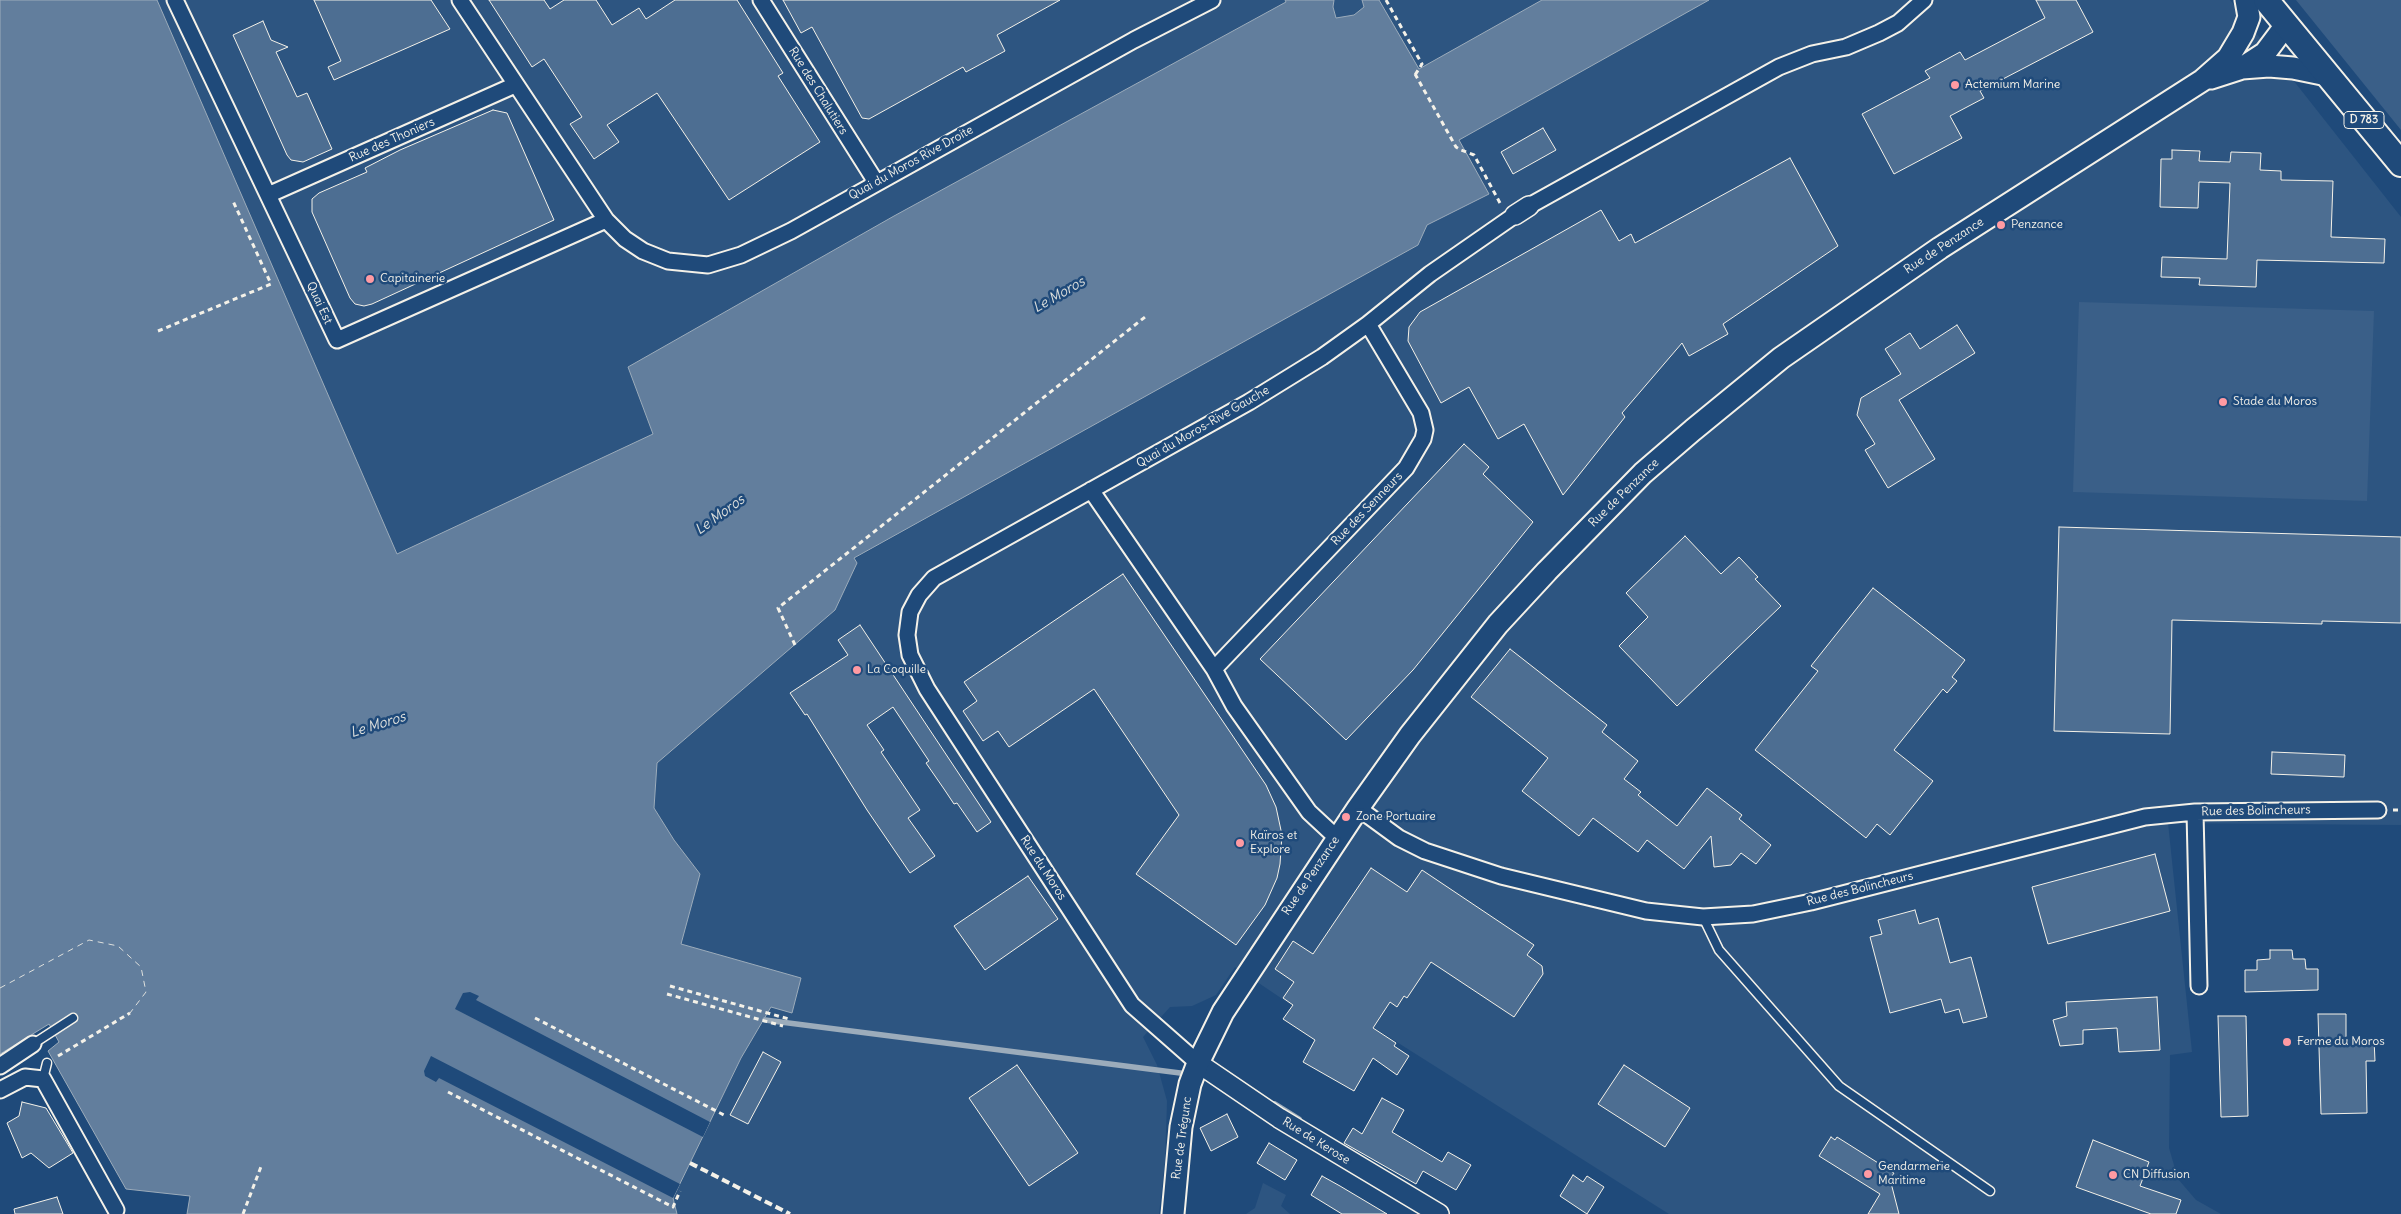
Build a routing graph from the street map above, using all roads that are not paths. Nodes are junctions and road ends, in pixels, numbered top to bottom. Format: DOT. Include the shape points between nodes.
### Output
graph roads {
  1 [pos="175,0"];
  2 [pos="460,0"];
  3 [pos="760,0"];
  4 [pos="1212,0"];
  5 [pos="1924,0"];
  6 [pos="2246,0"];
  7 [pos="2266,0"];
  8 [pos="2286,25"];
  9 [pos="2237,44"];
  10 [pos="2242,68"];
  11 [pos="2327,75"];
  12 [pos="2204,80"];
  13 [pos="515,85"];
  14 [pos="2401,164"];
  15 [pos="876,182"];
  16 [pos="268,195"];
  17 [pos="606,220"];
  18 [pos="1368,324"];
  19 [pos="1092,490"];
  20 [pos="910,655"];
  21 [pos="1214,669"];
  22 [pos="1358,808"];
  23 [pos="2378,810"];
  24 [pos="2195,812"];
  25 [pos="1337,838"];
  26 [pos="1703,918"];
  27 [pos="2199,986"];
  28 [pos="73,1018"];
  29 [pos="33,1044"];
  30 [pos="1198,1062"];
  31 [pos="47,1063"];
  32 [pos="0,1066"];
  33 [pos="43,1079"];
  34 [pos="0,1090"];
  35 [pos="1990,1191"];
  36 [pos="116,1213"];
  37 [pos="1173,1214"];
  38 [pos="1439,1214"];
  1 -- 16 [label="street, Quai Est"];
  2 -- 13 [label="street, Quai du Moros Rive Droite"];
  3 -- 15 [label="street, Rue des Chalutiers"];
  4 -- 15 [label="street, Quai du Moros Rive Droite"];
  5 -- 18 [label="street, Quai du Moros-Rive Gauche" via="1898,23 1879,34 1779,67 1522,210 1430,274"];
  6 -- 9 [label="main road, Rue de Penzance" via="2248,17"];
  7 -- 8 [label="main road, D 783"];
  8 -- 9 [label="main road" via="2260,31"];
  8 -- 10 [label="main road" via="2265,52"];
  8 -- 11 [label="main road, D 783"];
  9 -- 12 [label="main road, Rue de Penzance" via="2228,58"];
  10 -- 11 [label="main road, Rue de Penzance" via="2293,68"];
  10 -- 12 [label="main road, Rue de Penzance"];
  11 -- 14 [label="main road, D 783"];
  12 -- 22 [label="main road, Rue de Penzance" via="1844,312 1739,391 1672,447 1616,500 1498,624 1410,735"];
  13 -- 16 [label="street, Rue des Thoniers"];
  13 -- 17 [label="street, Quai du Moros Rive Droite"];
  15 -- 17 [label="street, Quai du Moros Rive Droite" via="766,244 708,265 668,261 643,251"];
  16 -- 17 [label="street, Quai Est" via="337,340"];
  18 -- 19 [label="street, Quai du Moros-Rive Gauche" via="1249,402"];
  18 -- 21 [label="street, Rue des Senneurs" via="1421,413 1424,439 1406,468"];
  19 -- 20 [label="street, Quai du Moros-Rive Gauche" via="934,578 918,595 910,612 907,635"];
  19 -- 21 [label="street"];
  20 -- 30 [label="street, Rue du Moros" via="927,690 1132,1005"];
  21 -- 25 [label="street" via="1234,706 1308,812"];
  22 -- 25 [label="main road, Rue de Penzance"];
  22 -- 26 [label="street, Rue des Bolincheurs" via="1399,838 1425,851 1502,876 1646,911"];
  23 -- 24 [label="street, Rue des Bolincheurs"];
  24 -- 26 [label="street, Rue des Bolincheurs" via="2145,817 2093,829 1811,902 1753,914"];
  24 -- 27 [label="street"];
  25 -- 30 [label="main road, Rue de Penzance" via="1241,982"];
  26 -- 35 [label="lane" via="1719,950 1839,1086"];
  28 -- 29 [label="lane"];
  29 -- 32 [label="street"];
  30 -- 37 [label="main road, Rue de Trégunc" via="1186,1100"];
  30 -- 38 [label="street, Rue de Kerose" via="1279,1118"];
  31 -- 33 [label="lane"];
  33 -- 34 [label="street" via="25,1077"];
  33 -- 36 [label="street"];
}
